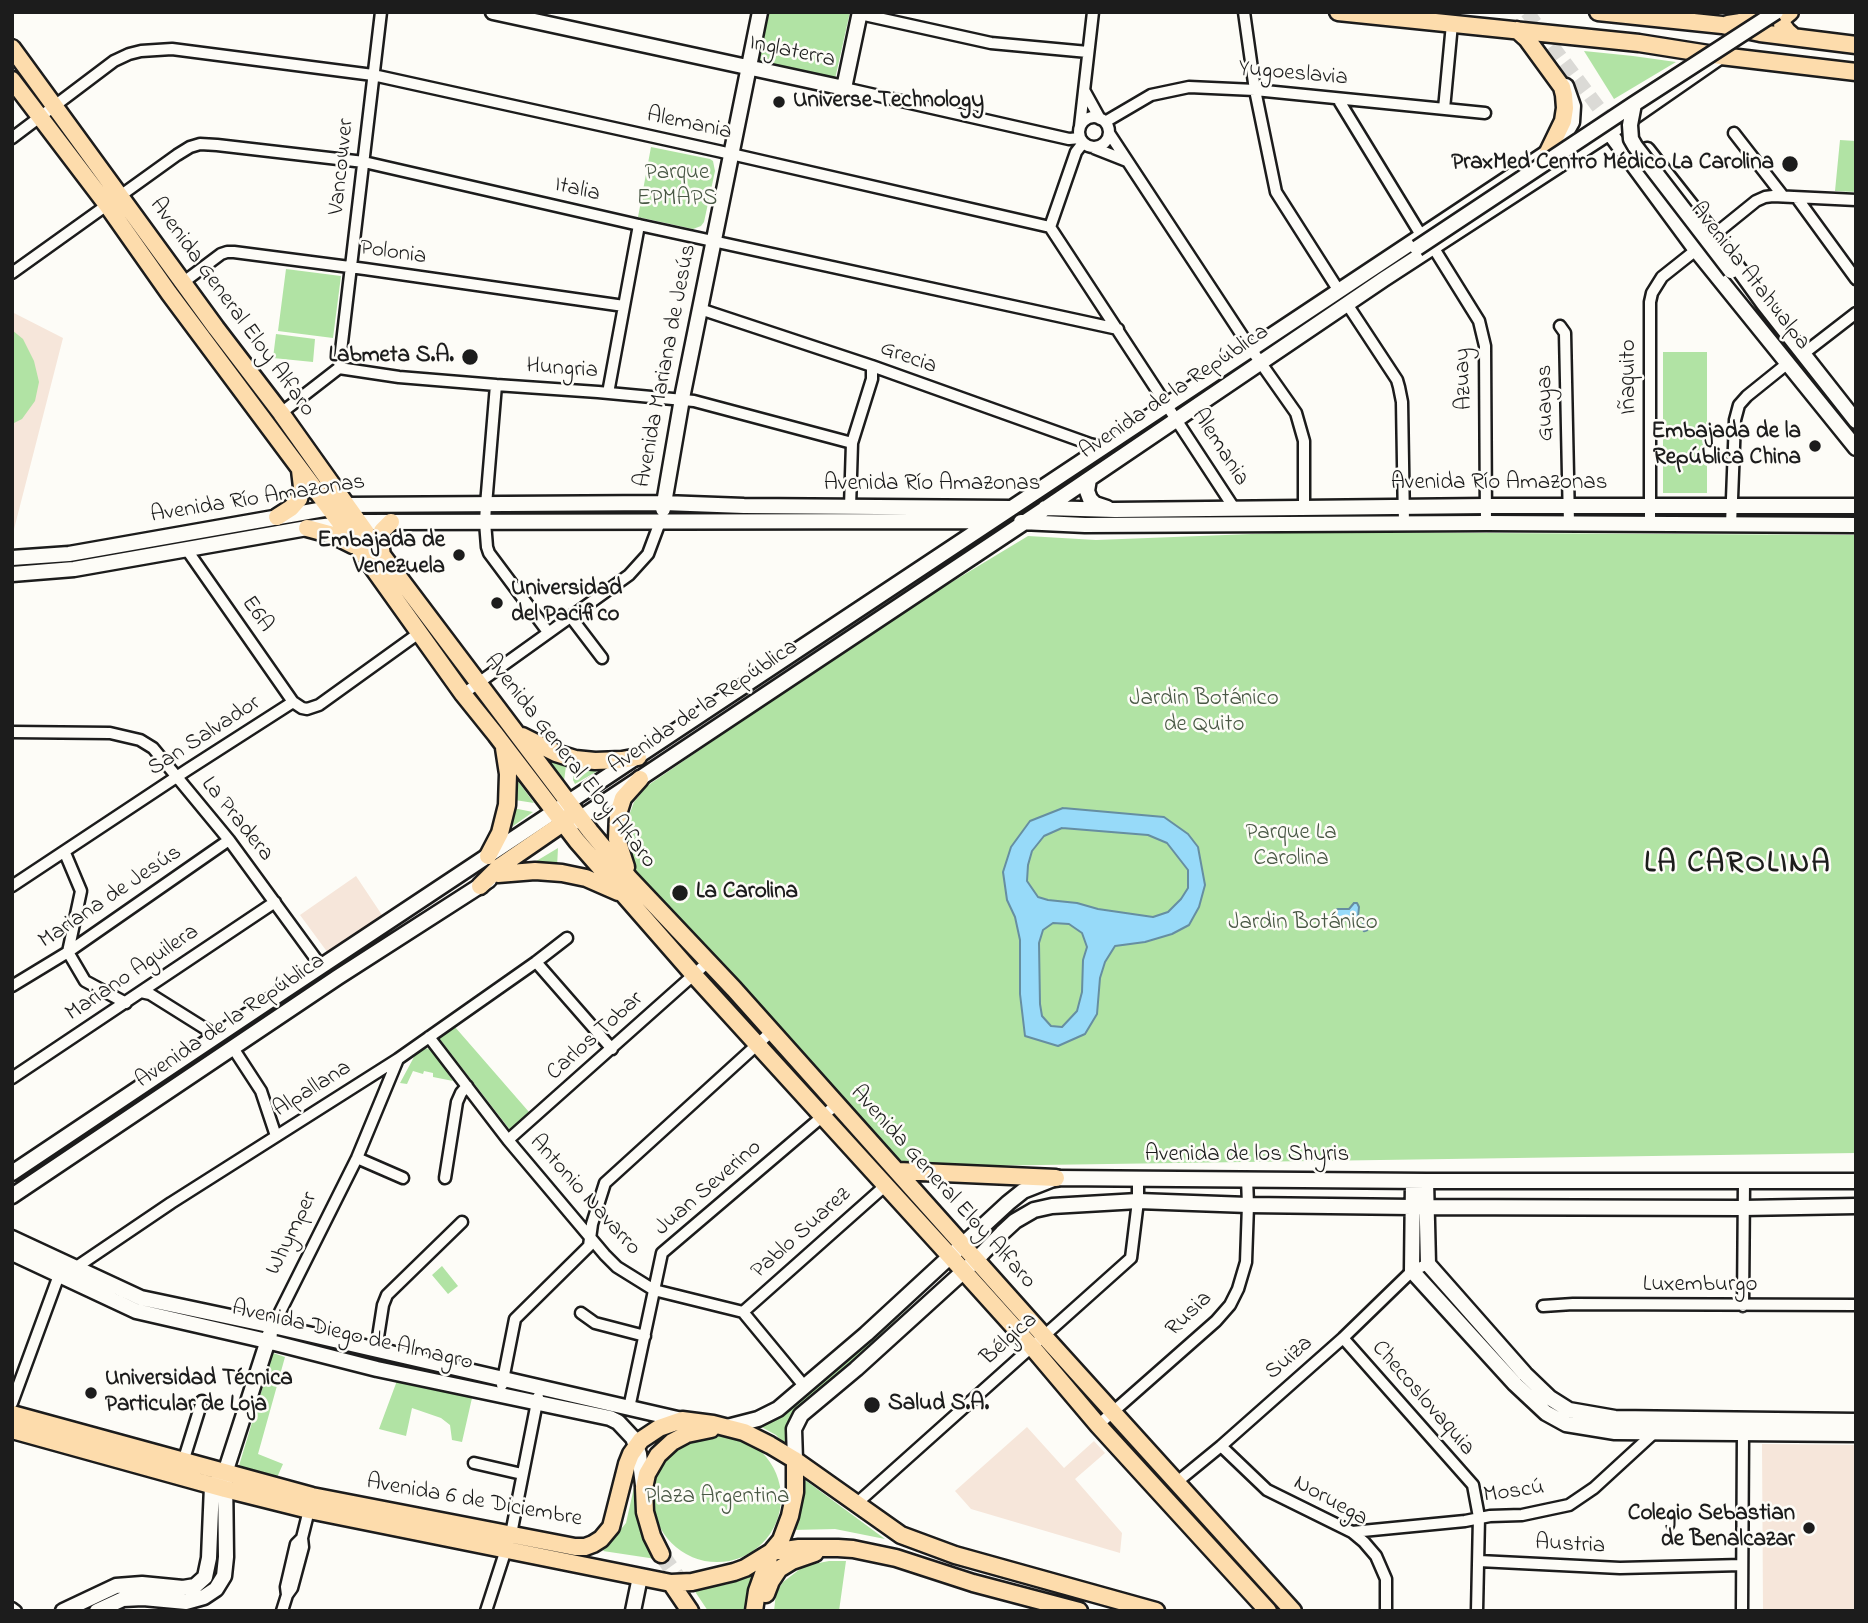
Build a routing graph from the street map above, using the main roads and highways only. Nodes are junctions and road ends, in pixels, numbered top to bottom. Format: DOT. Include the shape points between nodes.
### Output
graph roads {
  1 [pos="494,12"];
  2 [pos="760,12"];
  3 [pos="1338,12"];
  4 [pos="1598,12"];
  5 [pos="1758,12"];
  6 [pos="860,13"];
  7 [pos="1784,13"];
  8 [pos="1722,25"];
  9 [pos="1517,30"];
  10 [pos="1794,37"];
  11 [pos="1856,45"];
  12 [pos="1540,47"];
  13 [pos="12,48"];
  14 [pos="1721,57"];
  15 [pos="748,67"];
  16 [pos="1856,72"];
  17 [pos="12,80"];
  18 [pos="1635,109"];
  19 [pos="1609,132"];
  20 [pos="1625,143"];
  21 [pos="1548,152"];
  22 [pos="1515,173"];
  23 [pos="1496,184"];
  24 [pos="1527,186"];
  25 [pos="113,201"];
  26 [pos="1503,201"];
  27 [pos="1418,244"];
  28 [pos="1730,273"];
  29 [pos="1384,279"];
  30 [pos="1739,302"];
  31 [pos="1764,304"];
  32 [pos="1836,396"];
  33 [pos="1856,421"];
  34 [pos="1856,448"];
  35 [pos="300,470"];
  36 [pos="1089,479"];
  37 [pos="664,503"];
  38 [pos="347,505"];
  39 [pos="1856,506"];
  40 [pos="329,508"];
  41 [pos="1012,508"];
  42 [pos="1046,508"];
  43 [pos="1115,510"];
  44 [pos="276,517"];
  45 [pos="933,521"];
  46 [pos="992,521"];
  47 [pos="360,522"];
  48 [pos="391,522"];
  49 [pos="660,522"];
  50 [pos="1024,522"];
  51 [pos="342,525"];
  52 [pos="1856,525"];
  53 [pos="307,528"];
  54 [pos="358,549"];
  55 [pos="947,551"];
  56 [pos="382,555"];
  57 [pos="12,558"];
  58 [pos="12,574"];
  59 [pos="517,734"];
  60 [pos="504,746"];
  61 [pos="638,757"];
  62 [pos="640,779"];
  63 [pos="567,817"];
  64 [pos="488,856"];
  65 [pos="498,874"];
  66 [pos="480,886"];
  67 [pos="628,887"];
  68 [pos="898,1171"];
  69 [pos="12,1173"];
  70 [pos="1056,1178"];
  71 [pos="1420,1181"];
  72 [pos="1856,1181"];
  73 [pos="12,1196"];
  74 [pos="1856,1206"];
  75 [pos="1420,1207"];
  76 [pos="12,1238"];
  77 [pos="956,1251"];
  78 [pos="12,1253"];
  79 [pos="970,1265"];
  80 [pos="273,1326"];
  81 [pos="267,1341"];
  82 [pos="1038,1342"];
  83 [pos="539,1395"];
  84 [pos="12,1414"];
  85 [pos="682,1420"];
  86 [pos="1856,1421"];
  87 [pos="727,1427"];
  88 [pos="12,1430"];
  89 [pos="1856,1434"];
  90 [pos="637,1446"];
  91 [pos="795,1460"];
  92 [pos="221,1483"];
  93 [pos="644,1488"];
  94 [pos="508,1541"];
  95 [pos="838,1548"];
  96 [pos="771,1552"];
  97 [pos="661,1554"];
  98 [pos="640,1577"];
  99 [pos="679,1586"];
  100 [pos="1035,1605"];
  101 [pos="1262,1607"];
  102 [pos="63,1611"];
  103 [pos="97,1611"];
  104 [pos="633,1611"];
  105 [pos="690,1611"];
  106 [pos="701,1611"];
  107 [pos="754,1611"];
  108 [pos="763,1611"];
  109 [pos="1079,1611"];
  110 [pos="1156,1611"];
  111 [pos="1293,1611"];
  1 -- 15 [label="main road, Inglaterra"];
  2 -- 15 [label="main road, Avenida Mariana de Jesús"];
  3 -- 9 [label="main road"];
  4 -- 8 [label="main road"];
  5 -- 8 [label="main road" via="1741,22"];
  6 -- 15 [label="main road, Inglaterra" via="844,88"];
  7 -- 10 [label="main road" via="1782,24"];
  7 -- 18 [label="main road, Avenida de la República, bridge"];
  8 -- 10 [label="main road"];
  9 -- 14 [label="main road"];
  9 -- 21 [label="main road" via="1562,87 1563,121"];
  10 -- 11 [label="main road"];
  12 -- 21 [label="main road" via="1565,83 1573,106 1570,127"];
  13 -- 25 [label="main road, Avenida General Eloy Alfaro"];
  14 -- 16 [label="main road"];
  14 -- 18 [label="main road, Avenida de la República"];
  15 -- 37 [label="main road, Avenida Mariana de Jesús"];
  17 -- 25 [label="main road, Avenida General Eloy Alfaro"];
  18 -- 19 [label="main road, Avenida de la República"];
  18 -- 27 [label="main road, Avenida de la República, bridge"];
  18 -- 28 [label="main road, bridge" via="1630,133 1635,146"];
  18 -- 31 [label="main road, Avenida Atahualpa" via="1634,129 1639,140"];
  19 -- 24 [label="main road, Avenida de la República"];
  19 -- 30 [label="main road, Avenida Atahualpa"];
  20 -- 28 [label="main road, Avenida Atahualpa"];
  21 -- 22 [label="main road, Avenida de la República"];
  22 -- 23 [label="main road, Avenida de la República"];
  22 -- 24 [label="main road" via="1518,186"];
  23 -- 26 [label="main road" via="1508,191"];
  23 -- 27 [label="main road, Avenida de la República"];
  24 -- 26 [label="main road, Avenida de la República"];
  25 -- 35 [label="main road, Avenida General Eloy Alfaro" via="169,293"];
  25 -- 38 [label="main road, Avenida General Eloy Alfaro" via="183,282"];
  26 -- 29 [label="main road, Avenida de la República"];
  27 -- 29 [label="main road, Avenida de la República"];
  27 -- 41 [label="main road, Avenida de la República" via="1374,267"];
  28 -- 30 [label="main road"];
  28 -- 31 [label="main road"];
  28 -- 32 [label="main road" via="1814,379"];
  29 -- 36 [label="main road, Avenida de la República"];
  30 -- 34 [label="main road, Avenida Atahualpa"];
  31 -- 32 [label="main road, Avenida Atahualpa"];
  32 -- 33 [label="main road, Avenida Atahualpa"];
  35 -- 40 [label="main road, Avenida General Eloy Alfaro"];
  35 -- 44 [label="main road" via="299,499"];
  36 -- 42 [label="main road, Avenida de la República"];
  36 -- 43 [label="main road" via="1092,502"];
  37 -- 38 [label="main road, Avenida Río Amazonas"];
  37 -- 41 [label="main road, Avenida Río Amazonas"];
  37 -- 49 [label="main road, Avenida Mariana de Jesús"];
  38 -- 40 [label="main road, Avenida Río Amazonas"];
  38 -- 47 [label="main road, Avenida General Eloy Alfaro"];
  39 -- 43 [label="main road, Avenida Río Amazonas"];
  40 -- 44 [label="main road, Avenida Río Amazonas"];
  40 -- 51 [label="main road, Avenida General Eloy Alfaro"];
  41 -- 42 [label="main road, Avenida Río Amazonas"];
  41 -- 46 [label="main road, Avenida de la República"];
  42 -- 43 [label="main road, Avenida Río Amazonas"];
  42 -- 50 [label="main road, Avenida de la República"];
  44 -- 57 [label="main road, Avenida Río Amazonas" via="69,554"];
  45 -- 46 [label="main road, Avenida Río Amazonas"];
  45 -- 49 [label="main road, Avenida Río Amazonas"];
  45 -- 55 [label="main road" via="949,532"];
  46 -- 50 [label="main road, Avenida Río Amazonas"];
  46 -- 55 [label="main road, Avenida de la República"];
  47 -- 48 [label="main road, Avenida Río Amazonas"];
  47 -- 51 [label="main road, Avenida Río Amazonas"];
  47 -- 56 [label="main road, Avenida General Eloy Alfaro"];
  48 -- 49 [label="main road, Avenida Río Amazonas"];
  48 -- 56 [label="main road" via="382,531"];
  50 -- 52 [label="main road, Avenida Río Amazonas" via="1085,526"];
  50 -- 62 [label="main road, Avenida de la República"];
  51 -- 53 [label="main road, Avenida Río Amazonas"];
  51 -- 54 [label="main road, Avenida General Eloy Alfaro"];
  53 -- 54 [label="main road"];
  53 -- 58 [label="main road, Avenida Río Amazonas" via="74,569"];
  54 -- 60 [label="main road, Avenida General Eloy Alfaro"];
  55 -- 61 [label="main road, Avenida de la República"];
  56 -- 59 [label="main road, Avenida General Eloy Alfaro"];
  59 -- 61 [label="main road" via="575,759"];
  59 -- 63 [label="main road, Avenida General Eloy Alfaro"];
  60 -- 63 [label="main road, Avenida General Eloy Alfaro"];
  60 -- 64 [label="main road" via="508,805"];
  61 -- 63 [label="main road, Avenida de la República"];
  62 -- 63 [label="main road, Avenida de la República"];
  62 -- 67 [label="main road" via="618,814 617,839"];
  63 -- 64 [label="main road, Avenida de la República"];
  63 -- 65 [label="main road, Avenida de la República"];
  63 -- 66 [label="main road" via="499,866"];
  63 -- 67 [label="main road, Avenida General Eloy Alfaro"];
  64 -- 69 [label="main road, Avenida de la República"];
  65 -- 66 [label="main road, Avenida de la República"];
  65 -- 67 [label="main road" via="574,874"];
  66 -- 73 [label="main road, Avenida de la República"];
  67 -- 68 [label="main road, Avenida General Eloy Alfaro" via="708,962"];
  67 -- 77 [label="main road, Avenida General Eloy Alfaro" via="694,975 886,1185"];
  68 -- 70 [label="main road"];
  68 -- 77 [label="main road, Avenida General Eloy Alfaro"];
  70 -- 71 [label="main road, Avenida de los Shyris"];
  70 -- 77 [label="main road, Avenida de los Shyris" via="1023,1191"];
  71 -- 72 [label="main road, Avenida de los Shyris"];
  71 -- 75 [label="main road"];
  74 -- 75 [label="main road, Avenida de los Shyris"];
  75 -- 79 [label="main road, Avenida de los Shyris" via="1138,1201 1063,1205 1034,1210 1015,1221"];
  75 -- 86 [label="main road" via="1428,1264 1525,1374 1569,1410 1615,1418"];
  75 -- 89 [label="main road" via="1412,1271 1515,1384 1546,1413 1566,1424 1615,1432"];
  76 -- 80 [label="main road, Avenida Diego de Almagro" via="141,1298"];
  77 -- 79 [label="main road, Avenida General Eloy Alfaro"];
  77 -- 87 [label="main road, Avenida de los Shyris" via="778,1409"];
  78 -- 81 [label="main road, Avenida Diego de Almagro" via="136,1311"];
  79 -- 82 [label="main road, Avenida General Eloy Alfaro"];
  79 -- 91 [label="main road, Avenida de los Shyris" via="800,1415 794,1429"];
  80 -- 81 [label="main road, Whymper"];
  80 -- 83 [label="main road, Avenida Diego de Almagro" via="503,1379"];
  81 -- 83 [label="main road, Avenida Diego de Almagro" via="500,1395"];
  81 -- 92 [label="main road, Whymper"];
  82 -- 101 [label="main road, Avenida General Eloy Alfaro" via="1098,1425"];
  82 -- 111 [label="main road, Avenida General Eloy Alfaro" via="1113,1412"];
  83 -- 85 [label="main road, Avenida Diego de Almagro"];
  83 -- 90 [label="main road, Avenida Diego de Almagro" via="618,1422"];
  84 -- 92 [label="main road, Avenida 6 de Diciembre" via="183,1462"];
  85 -- 87 [label="main road"];
  85 -- 90 [label="main road" via="649,1433"];
  87 -- 91 [label="main road" via="758,1438"];
  87 -- 93 [label="main road" via="687,1434 672,1442 652,1464"];
  88 -- 92 [label="main road, Avenida 6 de Diciembre"];
  90 -- 93 [label="main road"];
  90 -- 94 [label="main road, Avenida 6 de Diciembre" via="627,1464 611,1527 601,1539 585,1547"];
  91 -- 96 [label="main road" via="790,1516"];
  91 -- 110 [label="main road" via="901,1535 951,1555"];
  92 -- 94 [label="main road, Avenida 6 de Diciembre" via="312,1496"];
  92 -- 94 [label="main road, Avenida 6 de Diciembre" via="309,1510"];
  92 -- 102 [label="main road, Whymper" via="205,1577 195,1586 116,1586"];
  92 -- 103 [label="main road, Whymper" via="226,1557 224,1576 216,1589 186,1602 143,1598"];
  93 -- 97 [label="main road" via="647,1520"];
  94 -- 98 [label="main road, Avenida 6 de Diciembre"];
  95 -- 96 [label="main road, Avenida 6 de Diciembre"];
  95 -- 100 [label="main road, Avenida 6 de Diciembre" via="896,1558"];
  95 -- 108 [label="main road" via="809,1554 779,1569"];
  96 -- 99 [label="main road, Avenida 6 de Diciembre" via="745,1568"];
  96 -- 107 [label="main road"];
  98 -- 99 [label="main road, Avenida 6 de Diciembre"];
  98 -- 104 [label="main road"];
  99 -- 105 [label="main road"];
  99 -- 106 [label="main road"];
  100 -- 109 [label="main road, Avenida 6 de Diciembre"];
}
